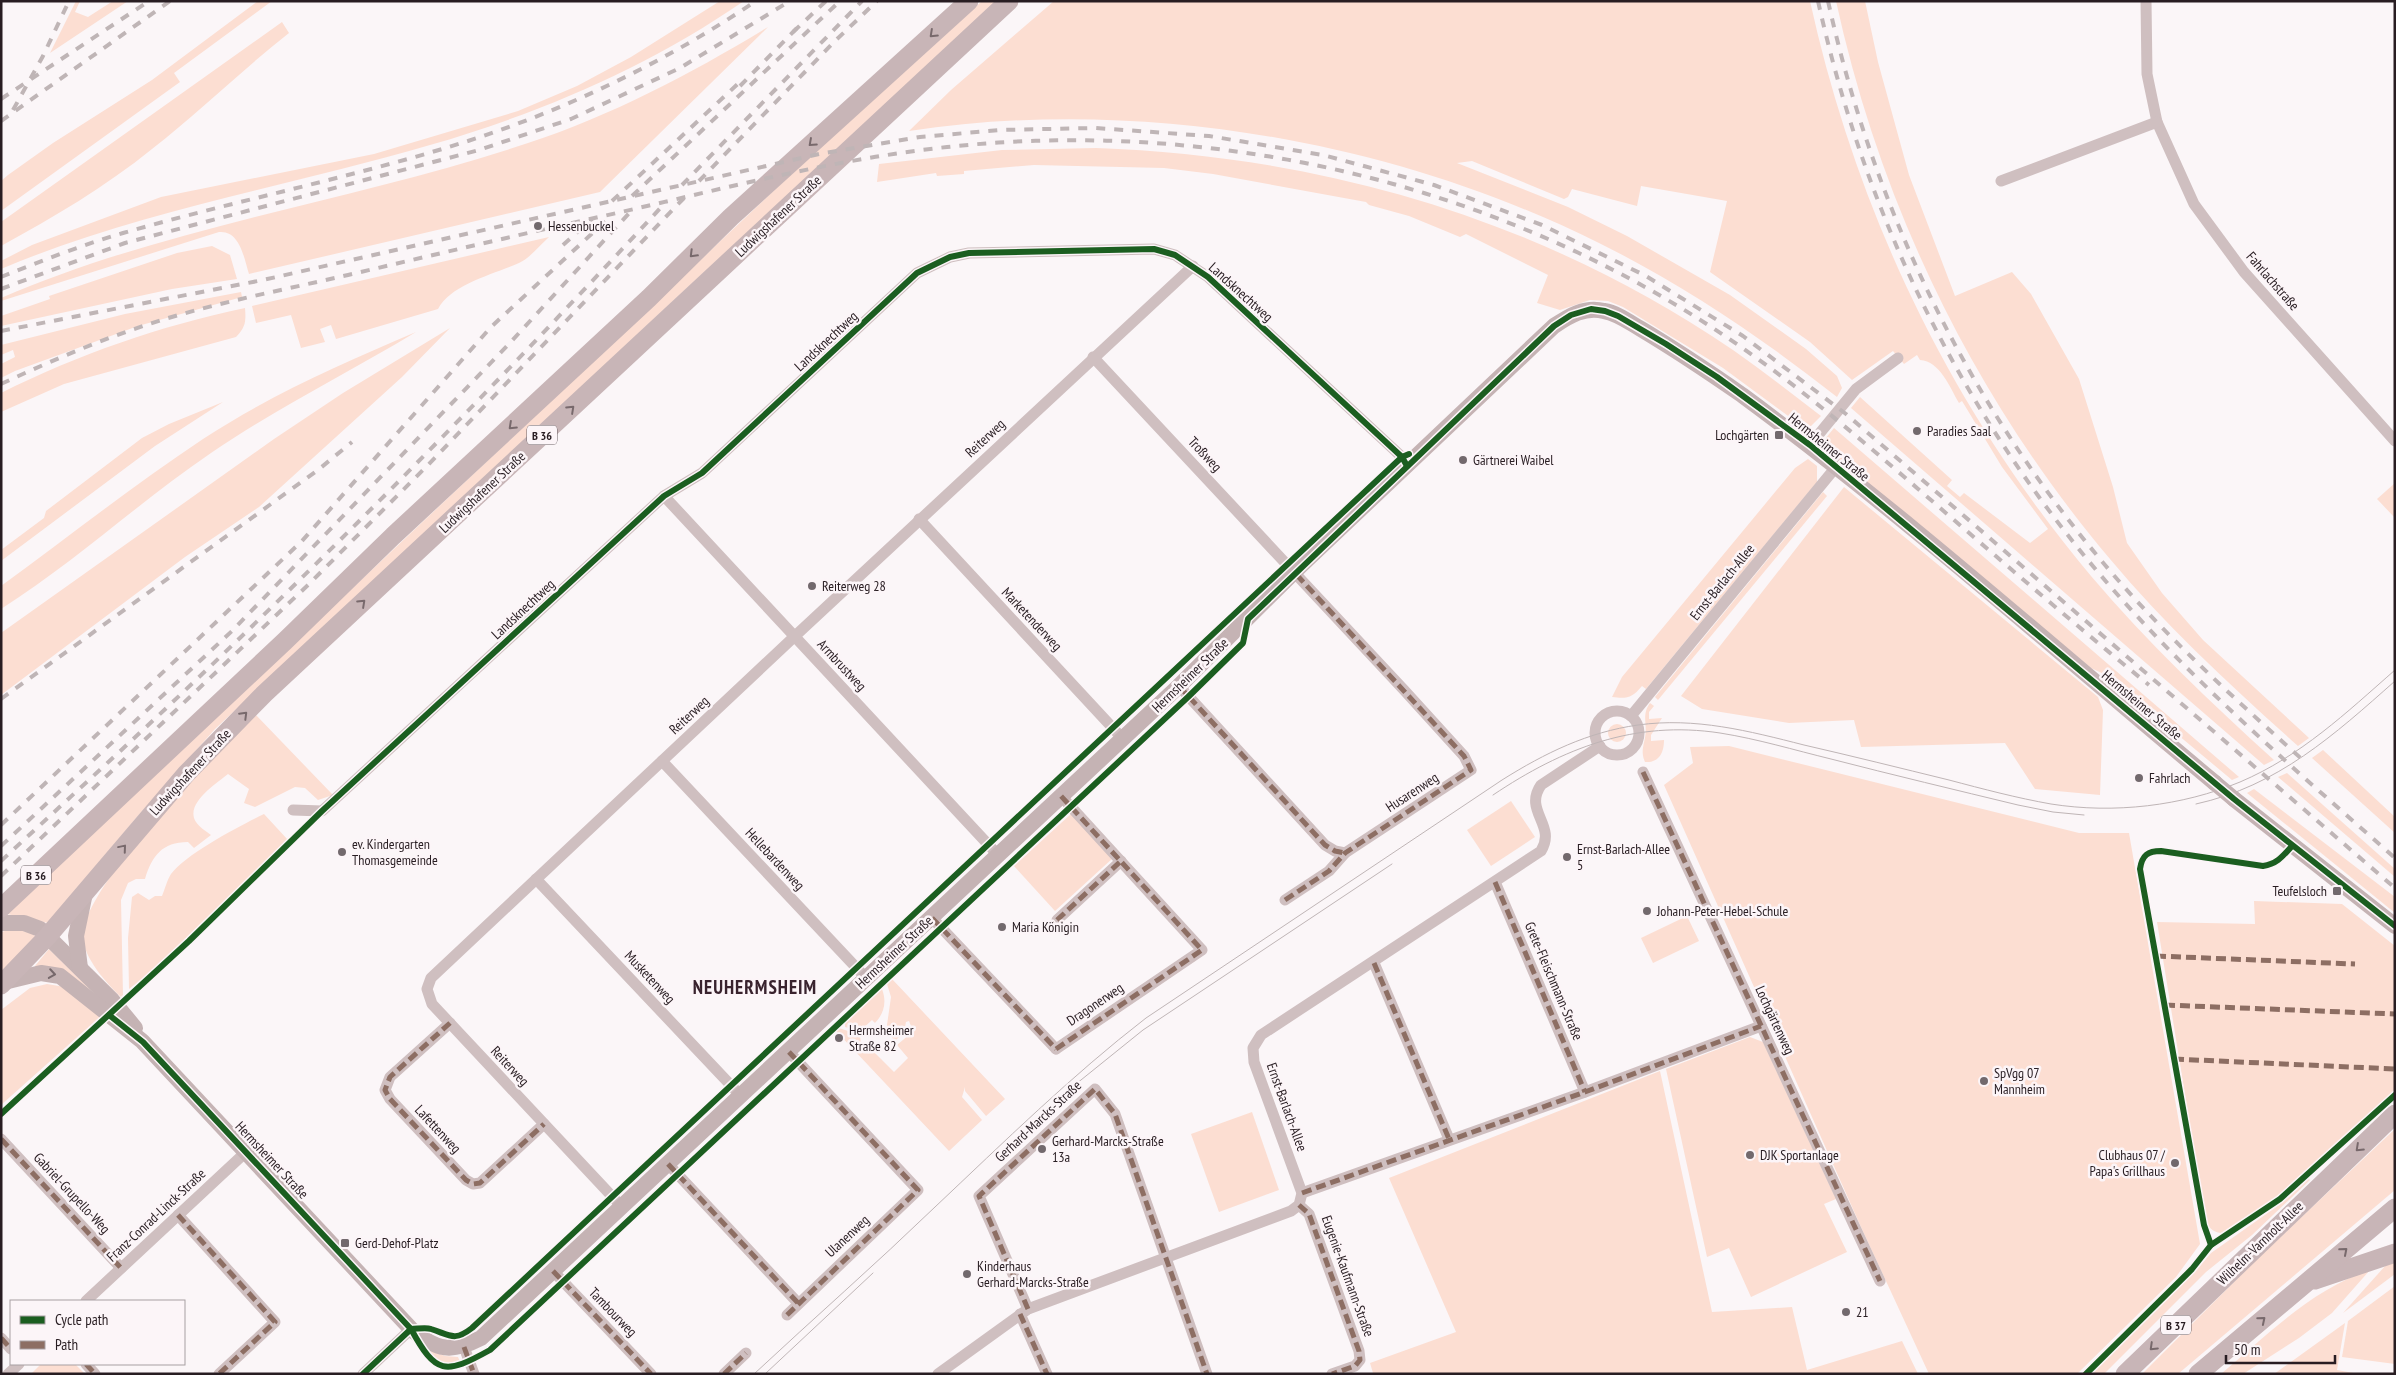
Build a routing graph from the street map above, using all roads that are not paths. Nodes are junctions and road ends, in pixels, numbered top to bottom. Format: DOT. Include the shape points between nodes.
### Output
graph roads {
  1 [pos="969,1"];
  2 [pos="1009,1"];
  3 [pos="2146,1"];
  4 [pos="2157,122"];
  5 [pos="2001,181"];
  6 [pos="1193,266"];
  7 [pos="1093,357"];
  8 [pos="1898,358"];
  9 [pos="2395,441"];
  10 [pos="1810,445"];
  11 [pos="1407,466"];
  12 [pos="1836,467"];
  13 [pos="664,496"];
  14 [pos="920,519"];
  15 [pos="1294,572"];
  16 [pos="794,636"];
  17 [pos="1179,686"];
  18 [pos="1631,716"];
  19 [pos="1123,739"];
  20 [pos="1600,746"];
  21 [pos="662,761"];
  22 [pos="1643,772"];
  23 [pos="1061,796"];
  24 [pos="293,810"];
  25 [pos="1345,853"];
  26 [pos="998,855"];
  27 [pos="1120,861"];
  28 [pos="536,878"];
  29 [pos="1495,882"];
  30 [pos="84,894"];
  31 [pos="1285,900"];
  32 [pos="1,908"];
  33 [pos="932,918"];
  34 [pos="1057,920"];
  35 [pos="1,923"];
  36 [pos="2395,926"];
  37 [pos="47,937"];
  38 [pos="1374,963"];
  39 [pos="80,968"];
  40 [pos="866,978"];
  41 [pos="3,984"];
  42 [pos="450,1023"];
  43 [pos="1761,1026"];
  44 [pos="142,1041"];
  45 [pos="788,1052"];
  46 [pos="1585,1092"];
  47 [pos="741,1096"];
  48 [pos="2395,1114"];
  49 [pos="544,1124"];
  50 [pos="1,1139"];
  51 [pos="1449,1139"];
  52 [pos="247,1152"];
  53 [pos="668,1164"];
  54 [pos="1301,1199"];
  55 [pos="622,1207"];
  56 [pos="2395,1208"];
  57 [pos="178,1215"];
  58 [pos="2395,1253"];
  59 [pos="1165,1258"];
  60 [pos="121,1268"];
  61 [pos="553,1271"];
  62 [pos="1880,1281"];
  63 [pos="2307,1283"];
  64 [pos="87,1300"];
  65 [pos="798,1303"];
  66 [pos="1024,1311"];
  67 [pos="787,1315"];
  68 [pos="411,1329"];
  69 [pos="1,1338"];
  70 [pos="464,1347"];
  71 [pos="10,1348"];
  72 [pos="746,1353"];
  73 [pos="17,1365"];
  74 [pos="8,1374"];
  75 [pos="218,1374"];
  76 [pos="363,1374"];
  77 [pos="474,1374"];
  78 [pos="651,1374"];
  79 [pos="724,1374"];
  80 [pos="938,1374"];
  81 [pos="1047,1374"];
  82 [pos="1208,1374"];
  83 [pos="1332,1374"];
  84 [pos="2126,1374"];
  85 [pos="2198,1374"];
  1 -- 32 [label="main road, Ludwigshafener Straße / B 36, one-way" via="731,217"];
  30 -- 2 [label="main road, Ludwigshafener Straße / B 36, one-way" via="186,774 264,694"];
  3 -- 4 [label="street, Fahrlachstraße" via="2148,74"];
  4 -- 5 [label="street"];
  4 -- 9 [label="street, Fahrlachstraße" via="2194,204 2244,272"];
  6 -- 7 [label="street, Reiterweg"];
  6 -- 11 [label="street, Landsknechtweg" via="1402,457"];
  6 -- 13 [label="street, Landsknechtweg" via="1174,255 1154,250 987,251 950,257 917,273 702,474"];
  7 -- 14 [label="street, Reiterweg"];
  7 -- 15 [label="street, Troßweg"];
  8 -- 10 [label="street" via="1856,389"];
  10 -- 11 [label="street, Hermsheimer Straße" via="1666,344 1618,316 1591,309 1570,315 1554,326"];
  10 -- 12 [label="street, Hermsheimer Straße"];
  11 -- 15 [label="street, Hermsheimer Straße"];
  12 -- 18 [label="street, Ernst-Barlach-Allee"];
  12 -- 36 [label="street, Hermsheimer Straße, bridge" via="2234,799"];
  13 -- 16 [label="street, Armbrustweg"];
  13 -- 24 [label="street, Landsknechtweg" via="322,811"];
  14 -- 16 [label="street, Reiterweg"];
  14 -- 19 [label="street, Marketenderweg"];
  15 -- 17 [label="street, Hermsheimer Straße"];
  15 -- 25 [label="street, Husarenweg" via="1464,756 1471,770"];
  16 -- 21 [label="street, Reiterweg"];
  16 -- 26 [label="street, Armbrustweg"];
  17 -- 19 [label="street, Hermsheimer Straße"];
  17 -- 25 [label="street" via="1325,845"];
  18 -- 20 [label="street" via="1615,710 1600,718 1595,734"];
  18 -- 20 [label="street" via="1638,725 1639,734 1634,746 1622,754 1614,754"];
  19 -- 23 [label="street, Hermsheimer Straße"];
  20 -- 29 [label="street, Ernst-Barlach-Allee" via="1541,785 1534,804 1547,833 1546,842 1541,851"];
  21 -- 28 [label="street, Reiterweg"];
  21 -- 40 [label="street, Hellebardenweg"];
  22 -- 43 [label="street, Lochgärtenweg"];
  23 -- 26 [label="street, Hermsheimer Straße"];
  23 -- 27 [label="street, Dragonerweg"];
  25 -- 31 [label="street" via="1329,871"];
  26 -- 33 [label="street, Hermsheimer Straße"];
  27 -- 33 [label="street, Dragonerweg" via="1202,950 1054,1054"];
  27 -- 34 [label="street"];
  28 -- 42 [label="street, Reiterweg" via="431,978 428,998"];
  28 -- 47 [label="street, Musketenweg"];
  29 -- 38 [label="street, Ernst-Barlach-Allee"];
  29 -- 46 [label="street, Grete-Fleischmann-Straße"];
  30 -- 37 [label="main road, Ludwigshafener Straße / B 36"];
  30 -- 39 [label="street" via="76,936"];
  33 -- 40 [label="street, Hermsheimer Straße"];
  35 -- 37 [label="street, Hermsheimer Straße" via="32,926"];
  37 -- 39 [label="street, Hermsheimer Straße"];
  37 -- 41 [label="main road, Ludwigshafener Straße / B 36"];
  38 -- 51 [label="street"];
  38 -- 54 [label="street, Ernst-Barlach-Allee" via="1261,1036 1253,1048 1254,1062"];
  39 -- 44 [label="street, Hermsheimer Straße" via="131,1021"];
  40 -- 45 [label="street, Hermsheimer Straße"];
  41 -- 44 [label="street, Hermsheimer Straße, one-way" via="41,973 60,976"];
  42 -- 49 [label="street, Reiterweg"];
  42 -- 49 [label="street, Lafettenweg" via="390,1077 385,1087 390,1099 440,1153 466,1180 478,1184"];
  43 -- 46 [label="street"];
  43 -- 62 [label="street, Lochgärtenweg"];
  44 -- 52 [label="street, Hermsheimer Straße"];
  45 -- 47 [label="street, Hermsheimer Straße"];
  45 -- 65 [label="street, Ulanenweg" via="918,1190"];
  46 -- 51 [label="street"];
  47 -- 53 [label="street, Hermsheimer Straße"];
  48 -- 84 [label="main road, Wilhelm-Varnholt-Allee / B 37, one-way"];
  49 -- 55 [label="street, Reiterweg"];
  50 -- 60 [label="street, Gabriel-Grupello-Weg"];
  51 -- 54 [label="street"];
  52 -- 57 [label="street, Franz-Conrad-Linck-Straße"];
  52 -- 68 [label="street, Hermsheimer Straße"];
  53 -- 55 [label="street, Hermsheimer Straße"];
  53 -- 65 [label="street"];
  54 -- 59 [label="street" via="1291,1211"];
  54 -- 83 [label="street, Eugenie-Kaufmann-Straße" via="1359,1351 1360,1360 1355,1366"];
  55 -- 61 [label="street, Hermsheimer Straße"];
  63 -- 56 [label="main road, one-way"];
  57 -- 60 [label="street, Franz-Conrad-Linck-Straße"];
  57 -- 75 [label="street" via="275,1322"];
  58 -- 63 [label="main road"];
  59 -- 66 [label="street"];
  59 -- 66 [label="street, Gerhard-Marcks-Straße" via="1115,1114 1095,1089 979,1196"];
  59 -- 82 [label="street"];
  60 -- 64 [label="street, Franz-Conrad-Linck-Straße"];
  61 -- 70 [label="street, Hermsheimer Straße" via="482,1338"];
  61 -- 78 [label="street, Tambourweg"];
  85 -- 63 [label="main road, one-way"];
  65 -- 67 [label="street"];
  66 -- 80 [label="street"];
  66 -- 81 [label="street"];
  68 -- 70 [label="street, Hermsheimer Straße" via="438,1346"];
  68 -- 76 [label="street"];
  69 -- 71 [label="street"];
  70 -- 77 [label="street"];
  72 -- 79 [label="street"];
  73 -- 74 [label="street"];
}
